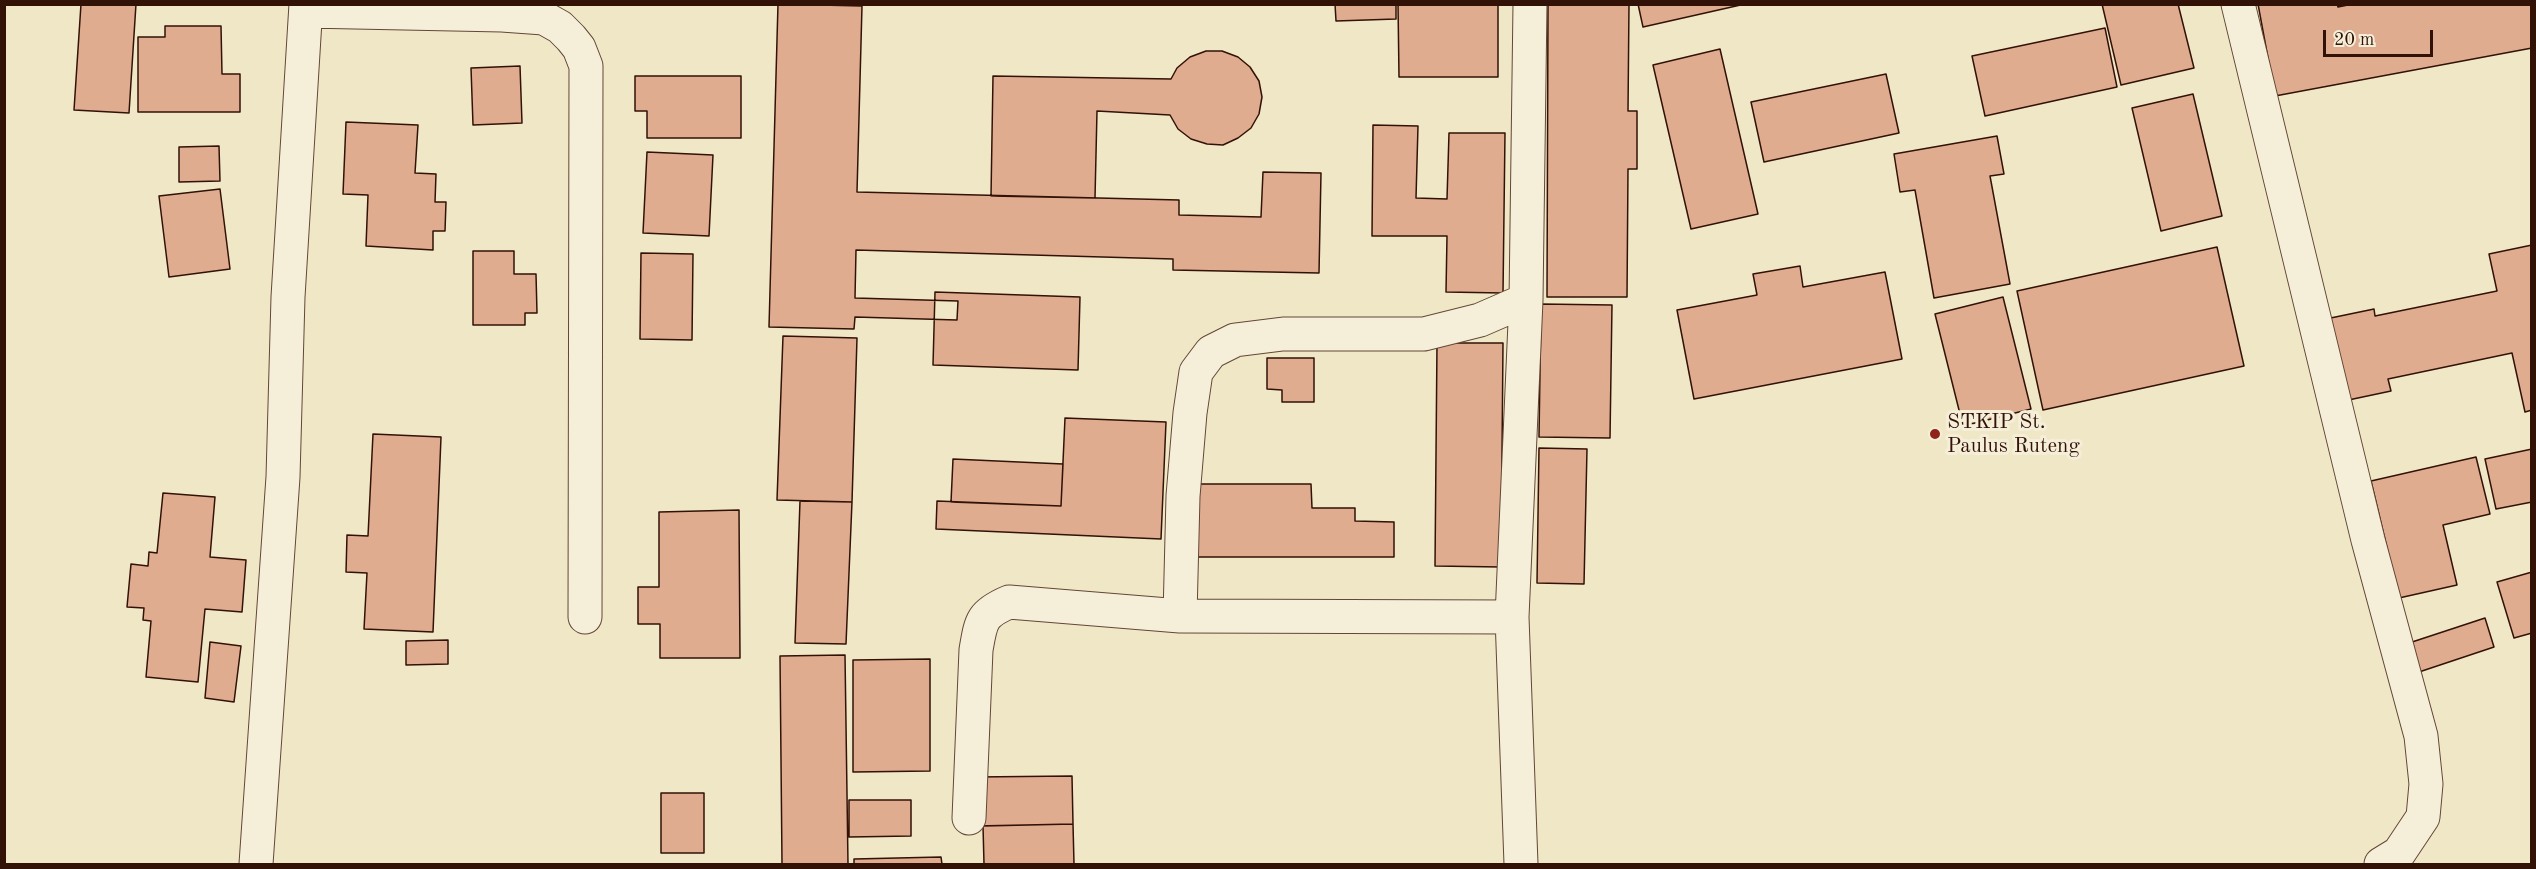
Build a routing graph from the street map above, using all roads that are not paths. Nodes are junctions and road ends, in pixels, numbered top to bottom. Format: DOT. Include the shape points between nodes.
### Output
graph roads {
  1 [pos="1530,4"];
  2 [pos="2238,4"];
  3 [pos="306,8"];
  4 [pos="1526,300"];
  5 [pos="1180,616"];
  6 [pos="585,617"];
  7 [pos="1512,617"];
  8 [pos="969,818"];
  9 [pos="256,864"];
  10 [pos="1521,864"];
  11 [pos="2381,864"];
  1 -- 4 [label="street"];
  2 -- 11 [label="street" via="2368,540 2421,736 2426,784 2423,817 2399,853"];
  3 -- 6 [label="street" via="544,18 560,27 579,48 586,66"];
  3 -- 9 [label="street" via="288,297 283,477"];
  4 -- 5 [label="street" via="1480,320 1424,334 1282,334 1234,340 1211,352 1196,372 1190,414"];
  4 -- 7 [label="street"];
  5 -- 7 [label="street"];
  5 -- 8 [label="street" via="1009,602 990,610 980,626 976,650"];
  7 -- 10 [label="street"];
}
